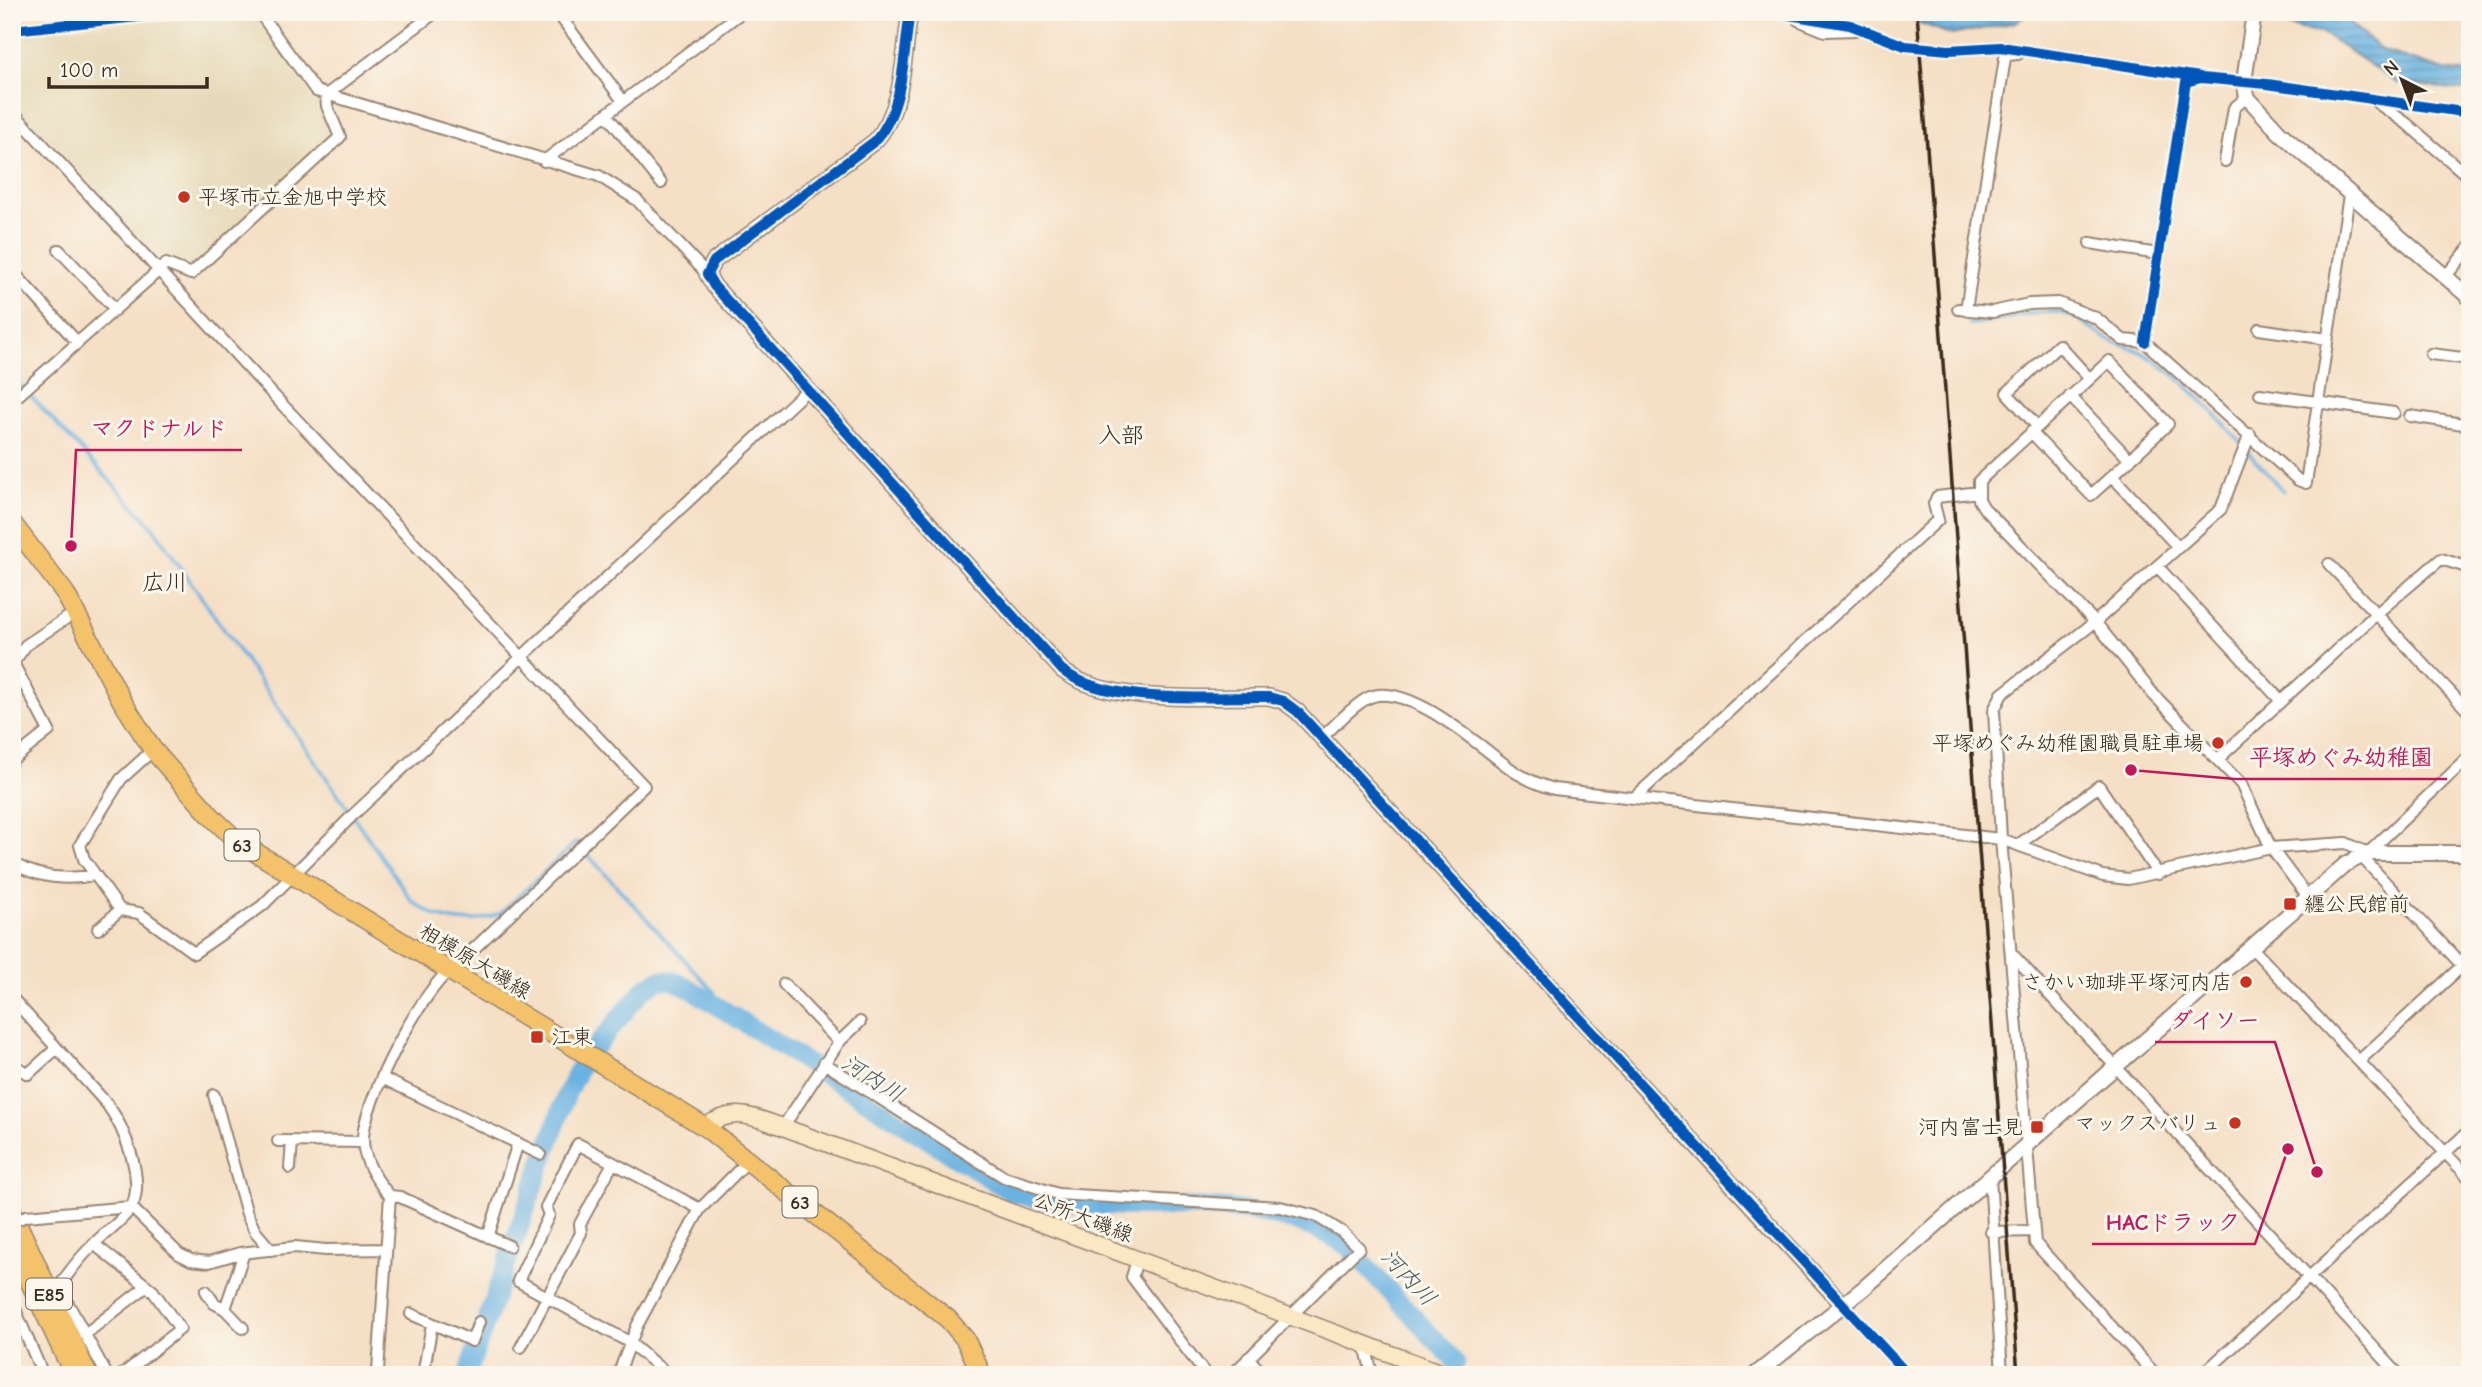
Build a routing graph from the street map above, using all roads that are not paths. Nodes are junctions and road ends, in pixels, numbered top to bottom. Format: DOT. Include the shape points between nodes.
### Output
graph roads {
  1 [pos="186,12"];
  2 [pos="259,12"];
  3 [pos="436,12"];
  4 [pos="557,12"];
  5 [pos="742,12"];
  6 [pos="910,12"];
  7 [pos="1771,12"];
  8 [pos="2254,12"];
  9 [pos="12,30"];
  10 [pos="2037,52"];
  11 [pos="2203,78"];
  12 [pos="2245,79"];
  13 [pos="326,95"];
  14 [pos="2247,97"];
  15 [pos="2371,99"];
  16 [pos="623,101"];
  17 [pos="2470,113"];
  18 [pos="606,114"];
  19 [pos="14,117"];
  20 [pos="544,161"];
  21 [pos="2225,162"];
  22 [pos="2470,178"];
  23 [pos="661,183"];
  24 [pos="2349,195"];
  25 [pos="2090,243"];
  26 [pos="2470,247"];
  27 [pos="58,250"];
  28 [pos="2158,254"];
  29 [pos="159,270"];
  30 [pos="707,274"];
  31 [pos="17,276"];
  32 [pos="2445,277"];
  33 [pos="2470,298"];
  34 [pos="115,309"];
  35 [pos="2259,329"];
  36 [pos="2327,340"];
  37 [pos="78,342"];
  38 [pos="2145,342"];
  39 [pos="2431,354"];
  40 [pos="2470,359"];
  41 [pos="2090,378"];
  42 [pos="807,390"];
  43 [pos="2260,394"];
  44 [pos="2070,396"];
  45 [pos="12,401"];
  46 [pos="2318,402"];
  47 [pos="2394,413"];
  48 [pos="2410,416"];
  49 [pos="2470,425"];
  50 [pos="2034,429"];
  51 [pos="2250,434"];
  52 [pos="2130,460"];
  53 [pos="2112,476"];
  54 [pos="1979,492"];
  55 [pos="12,523"];
  56 [pos="2178,547"];
  57 [pos="2329,564"];
  58 [pos="2157,566"];
  59 [pos="2470,568"];
  60 [pos="76,612"];
  61 [pos="2376,614"];
  62 [pos="2095,622"];
  63 [pos="521,657"];
  64 [pos="2281,701"];
  65 [pos="2470,713"];
  66 [pos="1321,738"];
  67 [pos="153,750"];
  68 [pos="2470,756"];
  69 [pos="12,760"];
  70 [pos="2218,760"];
  71 [pos="1634,798"];
  72 [pos="2001,839"];
  73 [pos="2018,845"];
  74 [pos="2271,848"];
  75 [pos="2470,853"];
  76 [pos="2364,854"];
  77 [pos="12,863"];
  78 [pos="2158,874"];
  79 [pos="94,875"];
  80 [pos="291,876"];
  81 [pos="2307,897"];
  82 [pos="120,910"];
  83 [pos="97,929"];
  84 [pos="2252,948"];
  85 [pos="2012,954"];
  86 [pos="446,970"];
  87 [pos="2466,970"];
  88 [pos="784,984"];
  89 [pos="12,998"];
  90 [pos="860,1022"];
  91 [pos="839,1042"];
  92 [pos="57,1048"];
  93 [pos="2360,1060"];
  94 [pos="12,1064"];
  95 [pos="822,1068"];
  96 [pos="2117,1068"];
  97 [pos="382,1078"];
  98 [pos="214,1095"];
  99 [pos="705,1127"];
  100 [pos="783,1127"];
  101 [pos="2470,1130"];
  102 [pos="278,1141"];
  103 [pos="292,1141"];
  104 [pos="363,1142"];
  105 [pos="518,1143"];
  106 [pos="2027,1145"];
  107 [pos="2445,1153"];
  108 [pos="540,1154"];
  109 [pos="748,1161"];
  110 [pos="613,1163"];
  111 [pos="290,1168"];
  112 [pos="1990,1176"];
  113 [pos="2470,1179"];
  114 [pos="390,1196"];
  115 [pos="131,1207"];
  116 [pos="700,1209"];
  117 [pos="19,1214"];
  118 [pos="12,1222"];
  119 [pos="2034,1231"];
  120 [pos="1992,1232"];
  121 [pos="488,1237"];
  122 [pos="12,1244"];
  123 [pos="94,1244"];
  124 [pos="386,1249"];
  125 [pos="271,1250"];
  126 [pos="244,1253"];
  127 [pos="530,1256"];
  128 [pos="1137,1261"];
  129 [pos="2309,1277"];
  130 [pos="148,1286"];
  131 [pos="206,1291"];
  132 [pos="547,1297"];
  133 [pos="12,1302"];
  134 [pos="1843,1305"];
  135 [pos="225,1309"];
  136 [pos="411,1314"];
  137 [pos="1289,1318"];
  138 [pos="479,1322"];
  139 [pos="432,1324"];
  140 [pos="243,1328"];
  141 [pos="84,1335"];
  142 [pos="629,1342"];
  143 [pos="1365,1344"];
  144 [pos="522,1347"];
  145 [pos="1248,1358"];
  146 [pos="377,1374"];
  147 [pos="43,1375"];
  148 [pos="74,1375"];
  149 [pos="88,1375"];
  150 [pos="107,1375"];
  151 [pos="122,1375"];
  152 [pos="423,1375"];
  153 [pos="618,1375"];
  154 [pos="668,1375"];
  155 [pos="982,1375"];
  156 [pos="1206,1375"];
  157 [pos="1231,1375"];
  158 [pos="1264,1375"];
  159 [pos="1372,1375"];
  160 [pos="1447,1375"];
  161 [pos="1755,1375"];
  162 [pos="1908,1375"];
  163 [pos="2002,1375"];
  164 [pos="2157,1375"];
  165 [pos="2202,1375"];
  166 [pos="2399,1375"];
  1 -- 9 [label="street"];
  2 -- 13 [label="street" via="316,91"];
  3 -- 13 [label="street"];
  4 -- 16 [label="street"];
  5 -- 16 [label="street"];
  6 -- 30 [label="street" via="895,110 888,127 714,261"];
  7 -- 10 [label="street" via="1793,16 1825,31 1858,29 1905,46"];
  8 -- 12 [label="street"];
  10 -- 11 [label="street"];
  10 -- 38 [label="street" via="2005,58 1962,310 1993,312 2058,303 2095,318 2123,340"];
  11 -- 12 [label="street"];
  11 -- 28 [label="street" via="2186,82"];
  12 -- 14 [label="street"];
  12 -- 15 [label="street"];
  13 -- 20 [label="street"];
  13 -- 29 [label="street" via="340,137 191,274 166,264"];
  14 -- 21 [label="street" via="2234,108"];
  14 -- 24 [label="street"];
  15 -- 17 [label="street"];
  15 -- 22 [label="street"];
  16 -- 18 [label="street"];
  18 -- 20 [label="street"];
  18 -- 23 [label="street"];
  19 -- 29 [label="street"];
  20 -- 30 [label="street" via="619,186"];
  24 -- 32 [label="street"];
  24 -- 36 [label="street"];
  25 -- 28 [label="street"];
  26 -- 32 [label="street"];
  27 -- 34 [label="street"];
  28 -- 38 [label="street"];
  29 -- 34 [label="street"];
  29 -- 63 [label="street"];
  30 -- 42 [label="street"];
  31 -- 37 [label="street"];
  32 -- 33 [label="street"];
  34 -- 37 [label="street"];
  35 -- 36 [label="street"];
  36 -- 46 [label="street"];
  37 -- 45 [label="street"];
  38 -- 51 [label="street"];
  39 -- 40 [label="street"];
  41 -- 44 [label="street"];
  41 -- 50 [label="street" via="2059,345 2017,383 2007,393"];
  41 -- 52 [label="street" via="2109,360 2168,424"];
  42 -- 63 [label="street"];
  42 -- 66 [label="street" via="1077,682 1116,693 1269,697 1298,712"];
  43 -- 46 [label="street"];
  44 -- 50 [label="street"];
  44 -- 52 [label="street"];
  46 -- 47 [label="street"];
  46 -- 51 [label="street" via="2306,483"];
  48 -- 49 [label="street"];
  50 -- 53 [label="street" via="2091,495"];
  50 -- 54 [label="street" via="1979,481"];
  51 -- 56 [label="street" via="2221,509"];
  52 -- 53 [label="street"];
  53 -- 56 [label="street"];
  54 -- 62 [label="street" via="1984,508"];
  54 -- 71 [label="street" via="1937,497 1938,520"];
  55 -- 60 [label="main road, 相模原大磯線 / 63"];
  56 -- 58 [label="street"];
  57 -- 61 [label="street"];
  58 -- 62 [label="street"];
  58 -- 64 [label="street"];
  59 -- 61 [label="street" via="2441,559"];
  60 -- 67 [label="main road, 相模原大磯線 / 63"];
  60 -- 69 [label="street" via="26,645 13,663 49,730"];
  61 -- 64 [label="street"];
  61 -- 65 [label="street"];
  62 -- 70 [label="street" via="2153,694"];
  62 -- 72 [label="street" via="2002,694 1994,710"];
  63 -- 80 [label="street"];
  63 -- 86 [label="street" via="644,786 458,964"];
  64 -- 70 [label="street"];
  66 -- 71 [label="street" via="1366,698 1394,698 1439,715 1535,783"];
  66 -- 134 [label="street"];
  67 -- 79 [label="street" via="121,779 80,845"];
  67 -- 80 [label="main road, 相模原大磯線 / 63" via="237,841"];
  68 -- 76 [label="street"];
  70 -- 74 [label="street" via="2241,784"];
  71 -- 72 [label="street"];
  72 -- 73 [label="street"];
  72 -- 85 [label="street"];
  73 -- 78 [label="street" via="2103,876 2128,879"];
  73 -- 78 [label="street" via="2099,786"];
  74 -- 76 [label="street" via="2346,843"];
  74 -- 78 [label="street"];
  74 -- 81 [label="street"];
  75 -- 76 [label="street"];
  76 -- 81 [label="street"];
  76 -- 87 [label="street"];
  77 -- 79 [label="street" via="34,875"];
  79 -- 82 [label="street"];
  80 -- 82 [label="street" via="262,906 194,953 139,913"];
  80 -- 86 [label="main road, 相模原大磯線 / 63"];
  81 -- 84 [label="street"];
  82 -- 83 [label="street"];
  84 -- 93 [label="street"];
  84 -- 96 [label="street"];
  85 -- 96 [label="street"];
  85 -- 106 [label="street"];
  86 -- 97 [label="street" via="419,1007"];
  86 -- 99 [label="main road, 相模原大磯線 / 63"];
  87 -- 93 [label="street"];
  88 -- 91 [label="street"];
  89 -- 92 [label="street"];
  90 -- 91 [label="street"];
  91 -- 95 [label="street"];
  92 -- 94 [label="street" via="29,1074"];
  92 -- 115 [label="street" via="120,1122 136,1188"];
  93 -- 107 [label="street"];
  95 -- 100 [label="street"];
  95 -- 137 [label="street" via="1004,1177 1035,1188 1058,1194 1280,1207 1316,1216 1359,1248"];
  96 -- 106 [label="street"];
  96 -- 129 [label="street"];
  97 -- 104 [label="street" via="364,1120"];
  97 -- 105 [label="street"];
  98 -- 125 [label="street" via="247,1214"];
  99 -- 100 [label="main road, 公所大磯線" via="728,1114"];
  99 -- 109 [label="main road, 相模原大磯線 / 63"];
  100 -- 128 [label="main road, 公所大磯線"];
  101 -- 107 [label="street"];
  102 -- 103 [label="street"];
  103 -- 104 [label="street"];
  103 -- 111 [label="street"];
  104 -- 114 [label="street" via="376,1180"];
  105 -- 108 [label="street"];
  105 -- 121 [label="street"];
  106 -- 112 [label="street"];
  106 -- 119 [label="street"];
  107 -- 113 [label="street"];
  107 -- 129 [label="street"];
  109 -- 116 [label="street"];
  109 -- 155 [label="main road, 相模原大磯線 / 63" via="948,1319 965,1339"];
  110 -- 116 [label="street"];
  110 -- 127 [label="street" via="578,1144 546,1207 549,1215"];
  110 -- 132 [label="street"];
  112 -- 120 [label="street"];
  112 -- 134 [label="street"];
  114 -- 121 [label="street"];
  114 -- 124 [label="street"];
  115 -- 117 [label="street"];
  115 -- 123 [label="street"];
  115 -- 126 [label="street" via="191,1260 209,1262"];
  116 -- 142 [label="street"];
  117 -- 118 [label="street, bridge"];
  117 -- 149 [label="main road, E85"];
  119 -- 120 [label="street"];
  119 -- 164 [label="street" via="2035,1243"];
  120 -- 163 [label="street"];
  121 -- 127 [label="street"];
  122 -- 148 [label="main road, E85"];
  123 -- 130 [label="street"];
  123 -- 141 [label="street" via="59,1287"];
  124 -- 125 [label="street"];
  124 -- 146 [label="street"];
  125 -- 126 [label="street"];
  126 -- 135 [label="street"];
  127 -- 132 [label="street" via="518,1281"];
  128 -- 137 [label="main road, 公所大磯線"];
  128 -- 156 [label="street" via="1132,1277"];
  129 -- 165 [label="street"];
  129 -- 166 [label="street"];
  130 -- 141 [label="street"];
  130 -- 151 [label="street" via="180,1329"];
  131 -- 135 [label="street"];
  132 -- 142 [label="street"];
  132 -- 144 [label="street"];
  133 -- 147 [label="street"];
  134 -- 161 [label="street"];
  134 -- 162 [label="street"];
  135 -- 140 [label="street"];
  136 -- 139 [label="street"];
  137 -- 143 [label="main road, 公所大磯線"];
  137 -- 145 [label="street"];
  138 -- 139 [label="street" via="472,1341"];
  139 -- 152 [label="street"];
  141 -- 150 [label="street"];
  142 -- 153 [label="street"];
  142 -- 154 [label="street"];
  143 -- 159 [label="street"];
  143 -- 160 [label="main road, 公所大磯線"];
  145 -- 157 [label="street"];
  145 -- 158 [label="street"];
}
